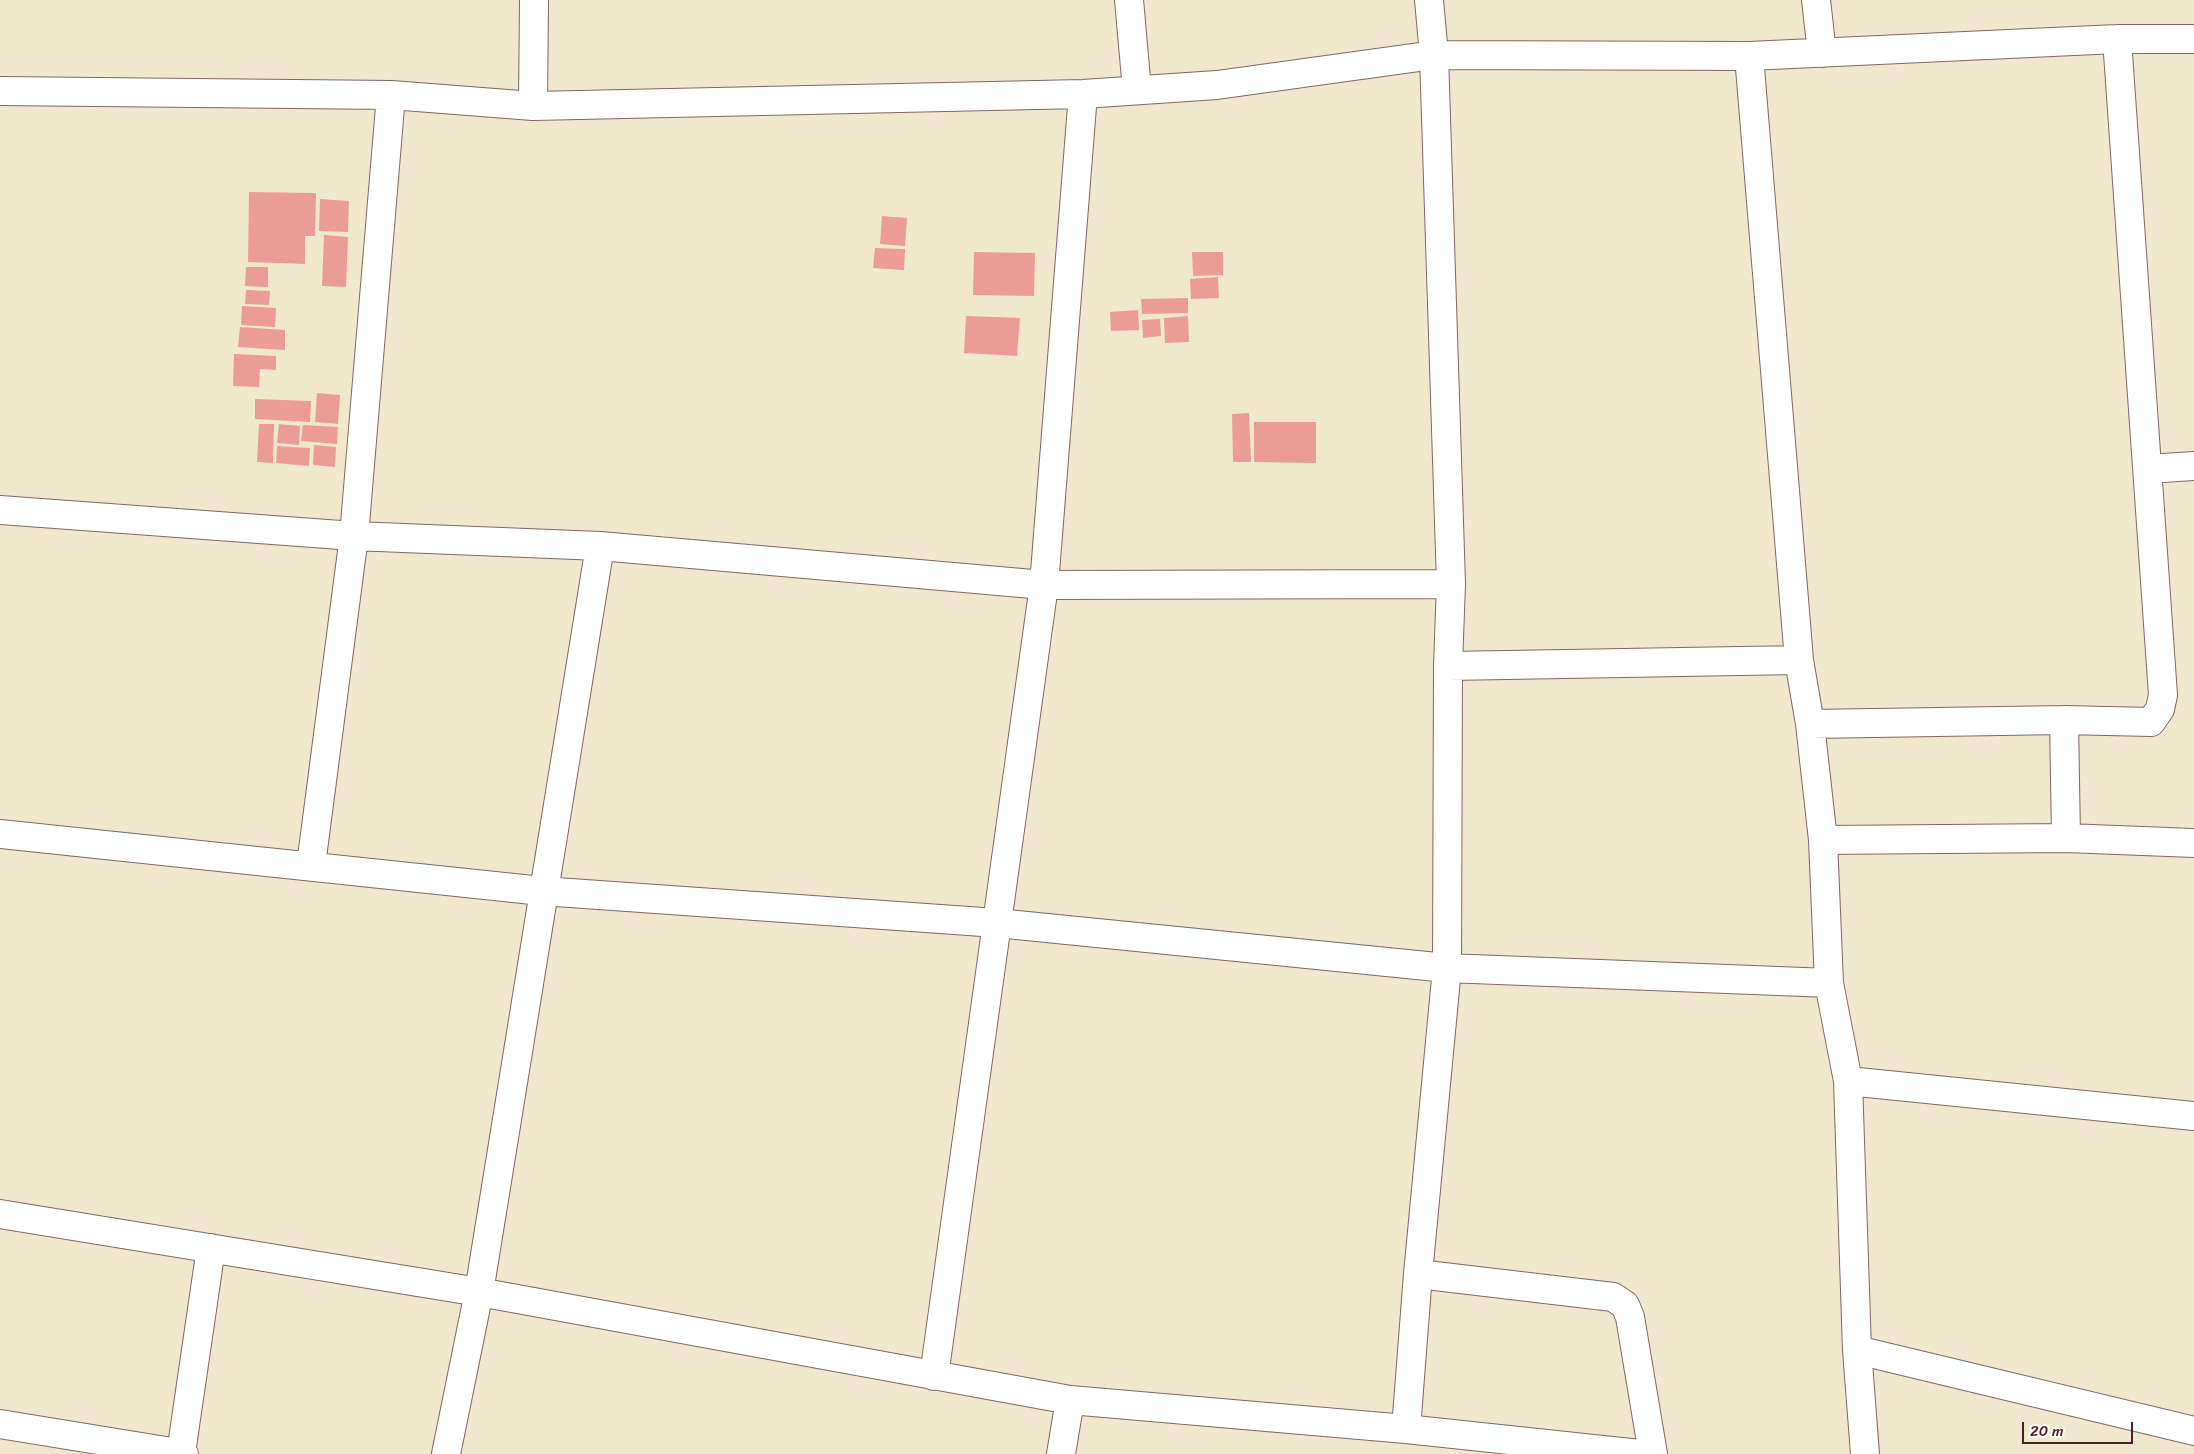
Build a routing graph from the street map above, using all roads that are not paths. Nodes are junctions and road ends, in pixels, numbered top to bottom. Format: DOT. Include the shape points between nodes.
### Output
graph roads {
  1 [pos="534,0"];
  2 [pos="1129,0"];
  3 [pos="1429,0"];
  4 [pos="1816,0"];
  5 [pos="2194,39"];
  6 [pos="2117,40"];
  7 [pos="1822,53"];
  8 [pos="1434,55"];
  9 [pos="1749,56"];
  10 [pos="1137,90"];
  11 [pos="0,91"];
  12 [pos="1083,94"];
  13 [pos="391,95"];
  14 [pos="534,106"];
  15 [pos="2194,466"];
  16 [pos="2148,469"];
  17 [pos="0,510"];
  18 [pos="354,536"];
  19 [pos="600,546"];
  20 [pos="1451,584"];
  21 [pos="1044,585"];
  22 [pos="1799,660"];
  23 [pos="1448,666"];
  24 [pos="2064,720"];
  25 [pos="1810,724"];
  26 [pos="0,834"];
  27 [pos="2066,838"];
  28 [pos="1823,840"];
  29 [pos="2194,843"];
  30 [pos="311,865"];
  31 [pos="542,891"];
  32 [pos="997,923"];
  33 [pos="1447,968"];
  34 [pos="1829,983"];
  35 [pos="1848,1081"];
  36 [pos="2194,1116"];
  37 [pos="0,1214"];
  38 [pos="211,1248"];
  39 [pos="1418,1274"];
  40 [pos="479,1292"];
  41 [pos="1857,1350"];
  42 [pos="934,1376"];
  43 [pos="1070,1400"];
  44 [pos="0,1424"];
  45 [pos="1406,1428"];
  46 [pos="2194,1431"];
  47 [pos="183,1454"];
  48 [pos="446,1454"];
  49 [pos="1061,1454"];
  50 [pos="1640,1454"];
  51 [pos="1653,1454"];
  52 [pos="1865,1454"];
  1 -- 14 [label="street"];
  2 -- 10 [label="street"];
  3 -- 8 [label="street"];
  4 -- 7 [label="street"];
  5 -- 6 [label="street"];
  6 -- 7 [label="street"];
  6 -- 16 [label="street"];
  7 -- 9 [label="street"];
  8 -- 9 [label="street"];
  8 -- 10 [label="street" via="1217,85"];
  8 -- 20 [label="street"];
  9 -- 22 [label="street"];
  10 -- 12 [label="street"];
  11 -- 13 [label="street"];
  12 -- 14 [label="street"];
  12 -- 21 [label="street"];
  13 -- 14 [label="street"];
  13 -- 18 [label="street"];
  15 -- 16 [label="street"];
  16 -- 24 [label="street" via="2163,695 2160,709 2151,722"];
  17 -- 18 [label="street"];
  18 -- 19 [label="street"];
  18 -- 30 [label="street"];
  19 -- 21 [label="street"];
  19 -- 31 [label="street"];
  20 -- 21 [label="street"];
  20 -- 23 [label="street"];
  21 -- 32 [label="street"];
  22 -- 23 [label="street"];
  22 -- 25 [label="street"];
  23 -- 33 [label="street"];
  24 -- 25 [label="street"];
  24 -- 27 [label="street"];
  25 -- 28 [label="street"];
  26 -- 30 [label="street"];
  27 -- 28 [label="street"];
  27 -- 29 [label="street"];
  28 -- 34 [label="street"];
  30 -- 31 [label="street"];
  31 -- 32 [label="street"];
  31 -- 40 [label="street"];
  32 -- 33 [label="street"];
  32 -- 42 [label="street"];
  33 -- 34 [label="street"];
  33 -- 39 [label="street"];
  34 -- 35 [label="street"];
  35 -- 36 [label="street"];
  35 -- 41 [label="street"];
  37 -- 38 [label="street"];
  38 -- 40 [label="street"];
  38 -- 47 [label="street"];
  39 -- 45 [label="street"];
  39 -- 51 [label="street" via="1613,1297 1625,1305 1630,1317"];
  40 -- 42 [label="street"];
  40 -- 48 [label="street"];
  41 -- 46 [label="street"];
  41 -- 52 [label="street"];
  42 -- 43 [label="street"];
  43 -- 45 [label="street"];
  43 -- 49 [label="street"];
  44 -- 47 [label="street"];
  45 -- 50 [label="street"];
}
